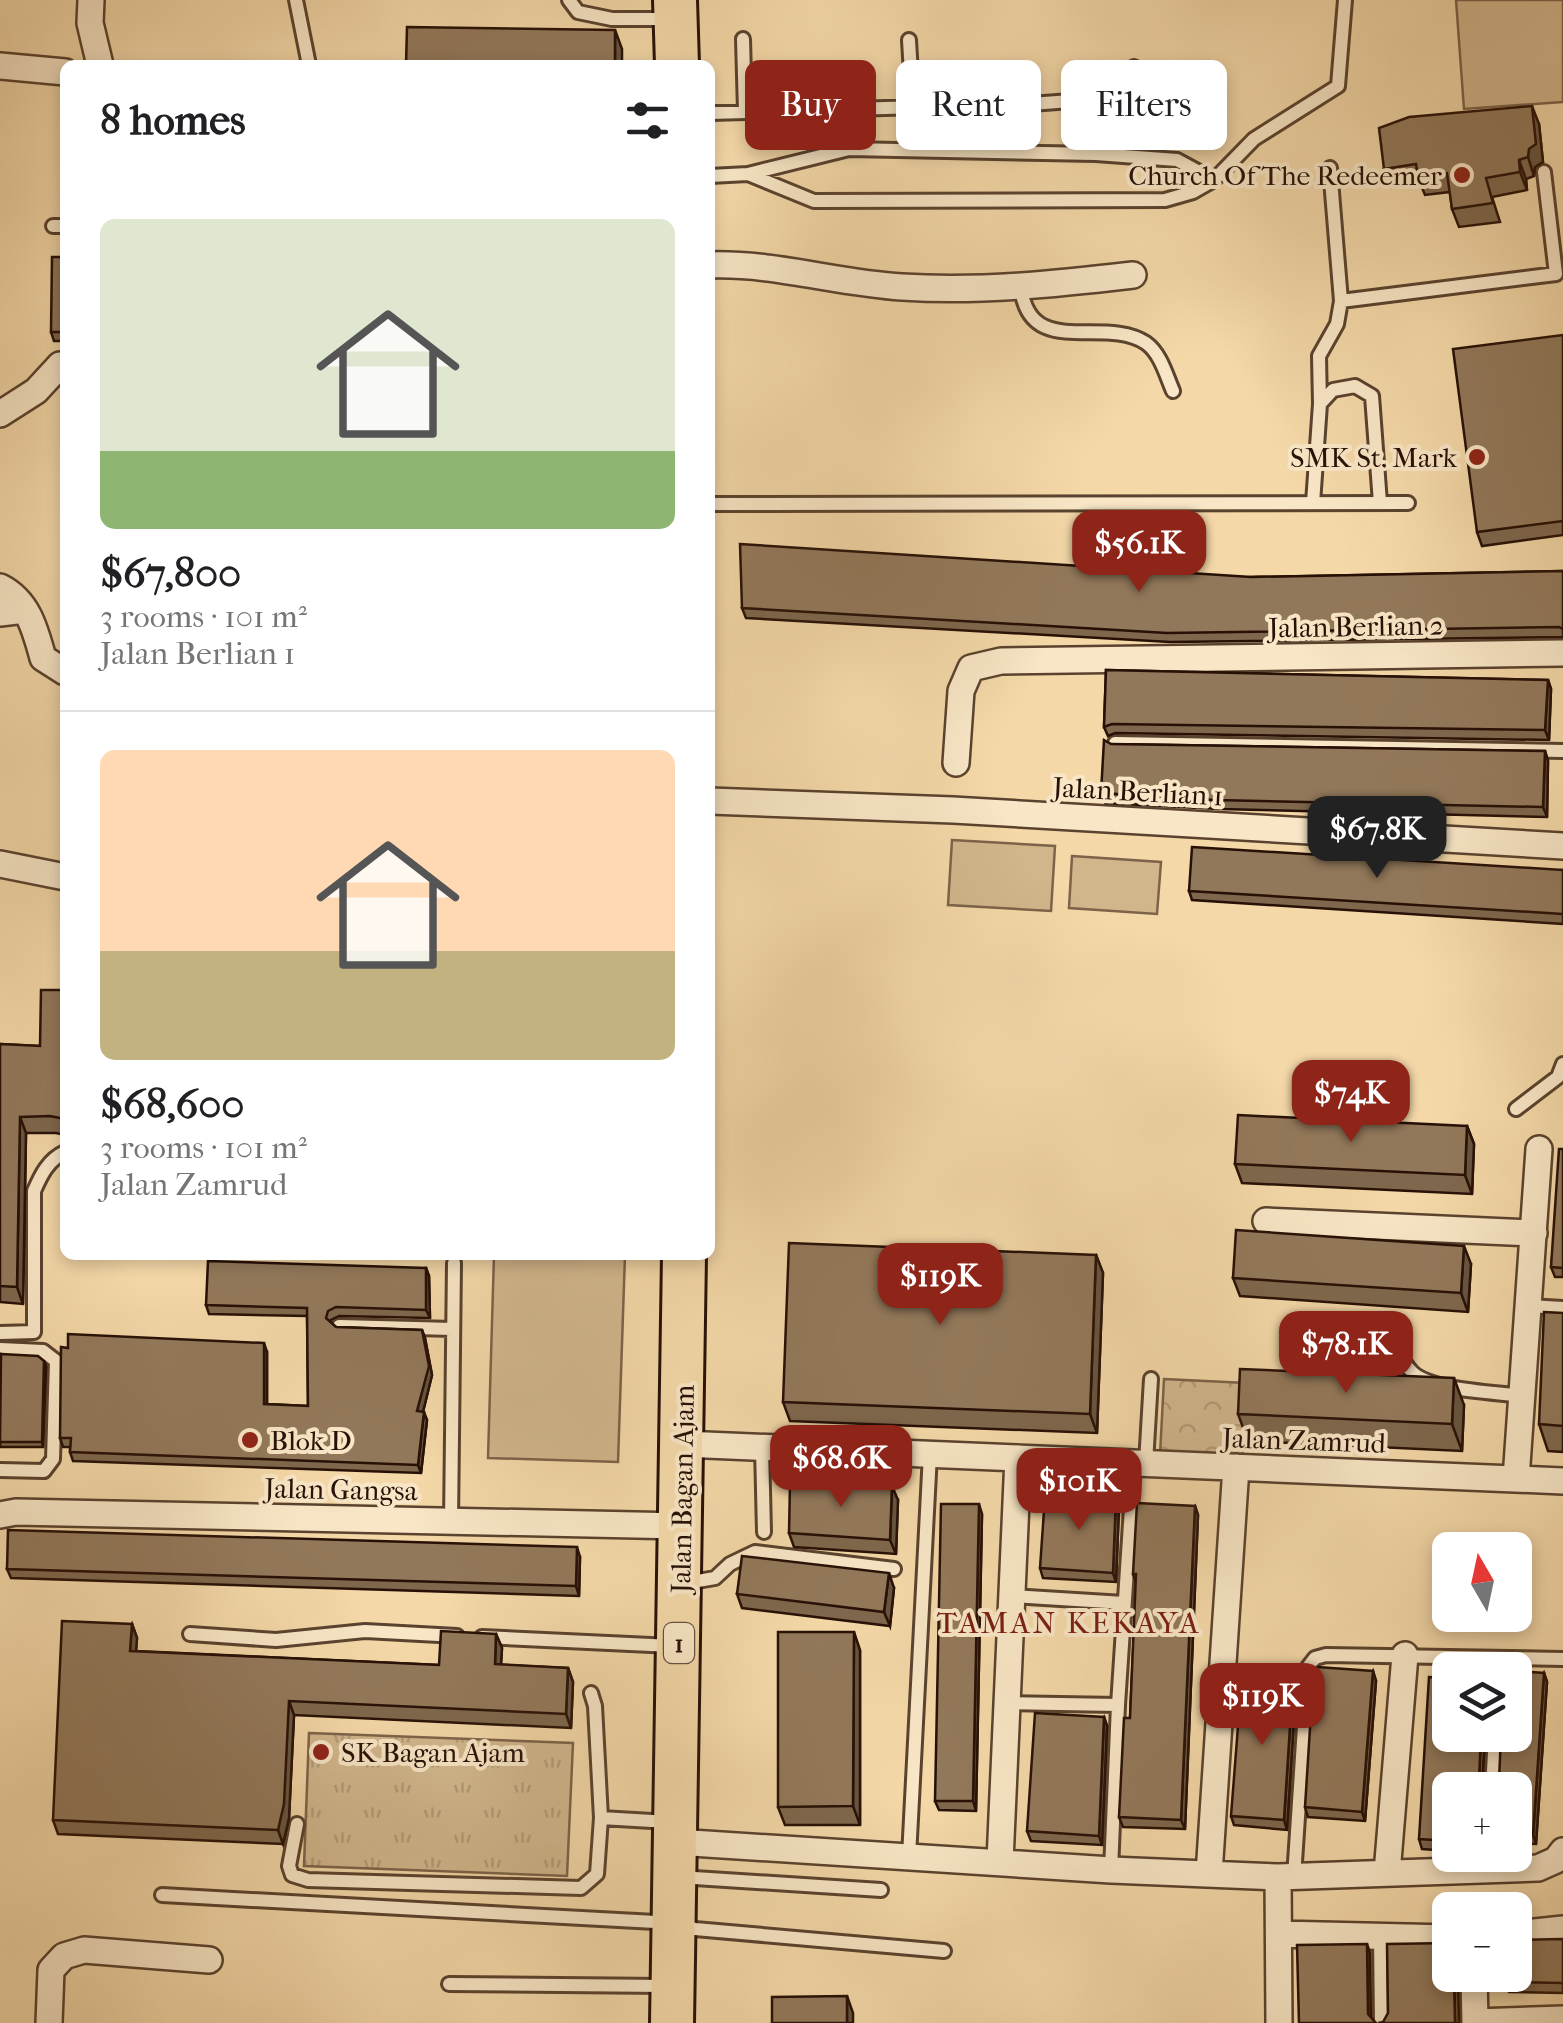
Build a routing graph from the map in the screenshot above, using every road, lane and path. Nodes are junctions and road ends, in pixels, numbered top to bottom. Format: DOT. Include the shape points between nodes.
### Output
graph roads {
  1 [pos="90,0"];
  2 [pos="296,0"];
  3 [pos="570,0"];
  4 [pos="1345,0"];
  5 [pos="675,10"];
  6 [pos="744,39"];
  7 [pos="909,40"];
  8 [pos="99,60"];
  9 [pos="308,60"];
  10 [pos="677,60"];
  11 [pos="910,60"];
  12 [pos="0,66"];
  13 [pos="60,72"];
  14 [pos="745,112"];
  15 [pos="715,113"];
  16 [pos="1330,168"];
  17 [pos="1544,172"];
  18 [pos="748,174"];
  19 [pos="715,176"];
  20 [pos="1214,180"];
  21 [pos="715,266"];
  22 [pos="1133,274"];
  23 [pos="1021,288"];
  24 [pos="1341,301"];
  25 [pos="60,365"];
  26 [pos="1173,392"];
  27 [pos="1320,404"];
  28 [pos="0,414"];
  29 [pos="1314,503"];
  30 [pos="1380,503"];
  31 [pos="1408,503"];
  32 [pos="715,504"];
  33 [pos="10,601"];
  34 [pos="1563,652"];
  35 [pos="60,669"];
  36 [pos="1115,744"];
  37 [pos="1563,751"];
  38 [pos="956,763"];
  39 [pos="715,801"];
  40 [pos="1563,846"];
  41 [pos="0,864"];
  42 [pos="60,876"];
  43 [pos="1563,1064"];
  44 [pos="1516,1109"];
  45 [pos="1538,1149"];
  46 [pos="60,1154"];
  47 [pos="1266,1222"];
  48 [pos="1534,1233"];
  49 [pos="684,1260"];
  50 [pos="454,1263"];
  51 [pos="1529,1306"];
  52 [pos="1563,1308"];
  53 [pos="339,1326"];
  54 [pos="1395,1328"];
  55 [pos="453,1329"];
  56 [pos="0,1332"];
  57 [pos="0,1349"];
  58 [pos="1150,1379"];
  59 [pos="1522,1396"];
  60 [pos="683,1444"];
  61 [pos="762,1447"];
  62 [pos="930,1454"];
  63 [pos="1018,1458"];
  64 [pos="1140,1463"];
  65 [pos="1236,1466"];
  66 [pos="0,1470"];
  67 [pos="1516,1478"];
  68 [pos="1563,1480"];
  69 [pos="0,1515"];
  70 [pos="451,1522"];
  71 [pos="682,1526"];
  72 [pos="764,1532"];
  73 [pos="894,1569"];
  74 [pos="680,1583"];
  75 [pos="1013,1596"];
  76 [pos="1124,1602"];
  77 [pos="190,1634"];
  78 [pos="679,1646"];
  79 [pos="1404,1656"];
  80 [pos="1432,1658"];
  81 [pos="1563,1658"];
  82 [pos="1532,1660"];
  83 [pos="591,1693"];
  84 [pos="1010,1703"];
  85 [pos="1118,1705"];
  86 [pos="601,1818"];
  87 [pos="296,1824"];
  88 [pos="676,1847"];
  89 [pos="1560,1855"];
  90 [pos="909,1857"];
  91 [pos="1000,1860"];
  92 [pos="1532,1867"];
  93 [pos="1432,1868"];
  94 [pos="1111,1870"];
  95 [pos="1387,1873"];
  96 [pos="1209,1874"];
  97 [pos="1286,1877"];
  98 [pos="881,1890"];
  99 [pos="162,1895"];
  100 [pos="674,1924"];
  101 [pos="1563,1929"];
  102 [pos="1532,1932"];
  103 [pos="1279,1934"];
  104 [pos="1380,1936"];
  105 [pos="1432,1937"];
  106 [pos="944,1951"];
  107 [pos="208,1960"];
  108 [pos="449,1984"];
  109 [pos="1474,1992"];
  110 [pos="673,2004"];
  111 [pos="1563,2019"];
  112 [pos="1474,2022"];
  113 [pos="49,2023"];
  114 [pos="1279,2023"];
  115 [pos="1381,2023"];
  1 -- 8 [label="street"];
  2 -- 9 [label="lane"];
  3 -- 5 [label="lane" via="578,12 612,19"];
  4 -- 20 [label="lane" via="1338,86 1254,140"];
  5 -- 10 [label="main road"];
  6 -- 14 [label="lane"];
  7 -- 11 [label="lane"];
  12 -- 13 [label="street"];
  14 -- 15 [label="lane"];
  16 -- 24 [label="lane"];
  17 -- 24 [label="lane" via="1556,274"];
  18 -- 19 [label="lane"];
  18 -- 20 [label="lane" via="849,149 1177,160"];
  18 -- 20 [label="lane" via="814,200 1165,200"];
  21 -- 23 [label="street" via="900,287"];
  22 -- 23 [label="street"];
  23 -- 26 [label="lane" via="1034,322 1145,342"];
  24 -- 27 [label="lane" via="1319,356"];
  25 -- 28 [label="street"];
  27 -- 29 [label="lane"];
  27 -- 30 [label="lane" via="1333,390 1355,386 1372,396"];
  29 -- 30 [label="lane"];
  29 -- 32 [label="lane"];
  30 -- 31 [label="lane"];
  33 -- 35 [label="street" via="34,623 44,658"];
  34 -- 38 [label="street, Jalan Berlian 2" via="1001,661 971,668 960,691"];
  36 -- 37 [label="lane"];
  39 -- 40 [label="street, Jalan Berlian 1"];
  41 -- 42 [label="street"];
  43 -- 44 [label="lane" via="1558,1077"];
  45 -- 48 [label="street"];
  46 -- 56 [label="lane" via="34,1191 34,1332"];
  47 -- 48 [label="street"];
  48 -- 51 [label="street"];
  49 -- 60 [label="main road, Jalan Bagan Ajam / 1"];
  50 -- 55 [label="lane"];
  51 -- 52 [label="lane"];
  51 -- 59 [label="street"];
  53 -- 55 [label="lane"];
  54 -- 59 [label="lane" via="1398,1350 1414,1374 1442,1385"];
  55 -- 70 [label="lane"];
  57 -- 66 [label="lane" via="43,1351 56,1361 52,1459 44,1471"];
  58 -- 64 [label="lane"];
  59 -- 67 [label="street"];
  60 -- 61 [label="street, Jalan Zamrud"];
  60 -- 71 [label="main road, Jalan Bagan Ajam / 1"];
  61 -- 62 [label="street, Jalan Zamrud"];
  61 -- 72 [label="lane"];
  62 -- 63 [label="street, Jalan Zamrud"];
  62 -- 90 [label="lane"];
  63 -- 64 [label="street, Jalan Zamrud"];
  63 -- 75 [label="street"];
  64 -- 65 [label="street, Jalan Zamrud"];
  64 -- 76 [label="lane"];
  65 -- 67 [label="street, Jalan Zamrud"];
  65 -- 96 [label="street"];
  67 -- 68 [label="street, Jalan Zamrud"];
  69 -- 70 [label="street, Jalan Gangsa"];
  70 -- 71 [label="street, Jalan Gangsa"];
  71 -- 74 [label="main road, Jalan Bagan Ajam / 1"];
  73 -- 74 [label="lane" via="756,1552 715,1578"];
  74 -- 78 [label="main road, Jalan Bagan Ajam / 1"];
  75 -- 76 [label="lane"];
  75 -- 84 [label="street"];
  76 -- 85 [label="lane"];
  77 -- 78 [label="lane" via="276,1640 365,1631"];
  78 -- 88 [label="main road, Jalan Bagan Ajam / 1"];
  79 -- 80 [label="lane"];
  79 -- 95 [label="street"];
  79 -- 97 [label="lane" via="1326,1655 1308,1666"];
  81 -- 82 [label="lane"];
  83 -- 86 [label="lane"];
  84 -- 85 [label="lane"];
  84 -- 91 [label="street"];
  85 -- 94 [label="lane"];
  86 -- 87 [label="lane" via="597,1874 581,1888 308,1880 292,1875 288,1866"];
  86 -- 88 [label="lane"];
  88 -- 90 [label="street"];
  88 -- 98 [label="lane"];
  88 -- 100 [label="main road, Jalan Bagan Ajam / 1"];
  89 -- 92 [label="street"];
  90 -- 91 [label="street"];
  91 -- 94 [label="street"];
  93 -- 95 [label="street"];
  94 -- 96 [label="street"];
  95 -- 97 [label="street"];
  96 -- 97 [label="street"];
  97 -- 103 [label="street"];
  99 -- 100 [label="lane"];
  100 -- 106 [label="lane"];
  100 -- 110 [label="main road, Jalan Bagan Ajam / 1"];
  101 -- 102 [label="street"];
  103 -- 104 [label="street"];
  103 -- 114 [label="street"];
  104 -- 105 [label="street"];
  104 -- 115 [label="lane"];
  107 -- 113 [label="street" via="84,1950 64,1956 51,1970"];
  108 -- 110 [label="lane"];
  109 -- 112 [label="street"];
  111 -- 112 [label="street"];
}
